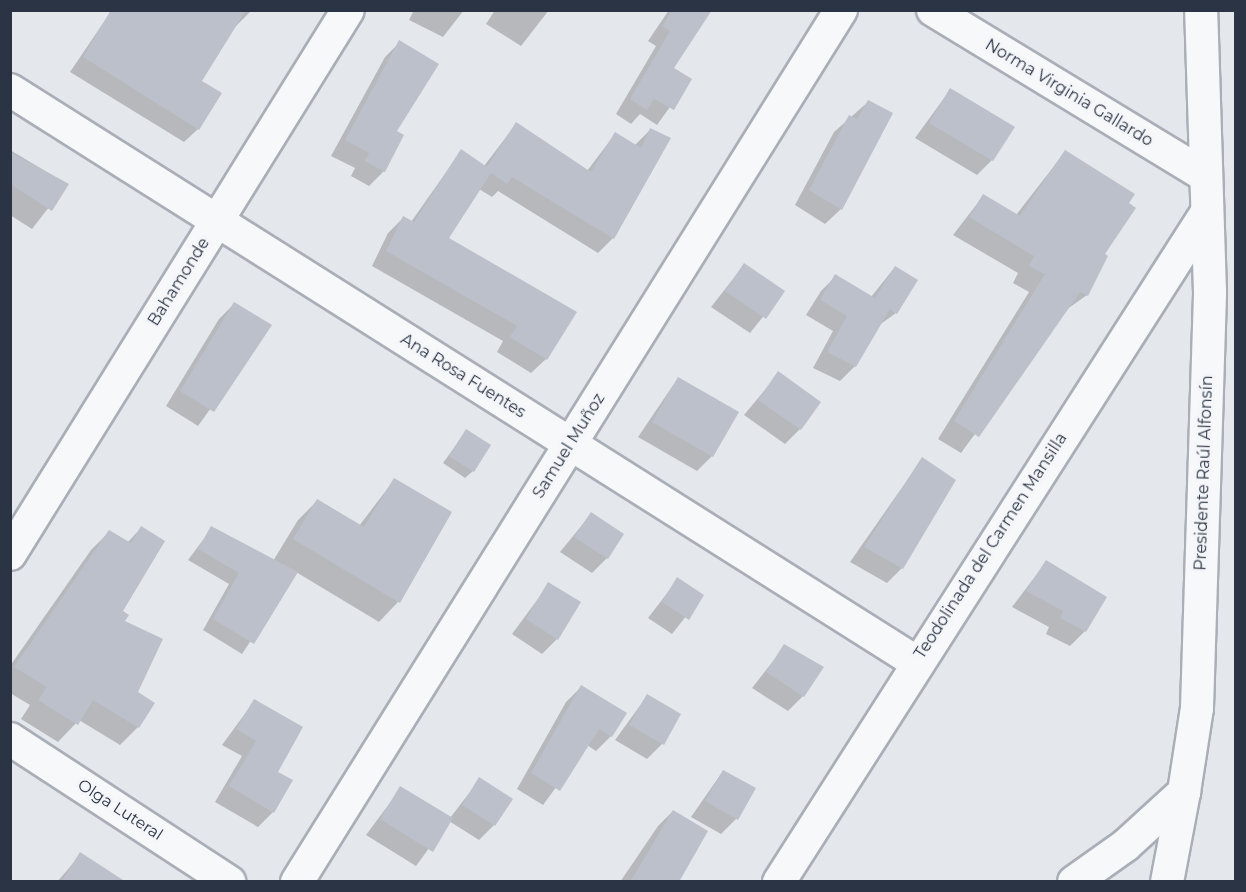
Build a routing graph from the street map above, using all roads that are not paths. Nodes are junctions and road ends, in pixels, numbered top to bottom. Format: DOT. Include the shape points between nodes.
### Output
graph roads {
  1 [pos="348,10"];
  2 [pos="841,10"];
  3 [pos="933,10"];
  4 [pos="1200,10"];
  5 [pos="10,90"];
  6 [pos="1204,176"];
  7 [pos="1207,212"];
  8 [pos="217,221"];
  9 [pos="570,443"];
  10 [pos="10,554"];
  11 [pos="916,662"];
  12 [pos="10,739"];
  13 [pos="1184,792"];
  14 [pos="229,882"];
  15 [pos="297,882"];
  16 [pos="779,882"];
  17 [pos="1074,882"];
  18 [pos="1167,882"];
  1 -- 8 [label="street, Bahamonde"];
  2 -- 9 [label="street, Samuel Muñoz"];
  3 -- 6 [label="street, Norma Virginia Gallardo"];
  4 -- 6 [label="street, Presidente Raúl Alfonsín"];
  5 -- 8 [label="street, Ana Rosa Fuentes"];
  6 -- 7 [label="street, Presidente Raúl Alfonsín"];
  7 -- 11 [label="street, Teodolinada del Carmen Mansilla"];
  7 -- 13 [label="street, Presidente Raúl Alfonsín" via="1210,292 1197,708"];
  8 -- 9 [label="street, Ana Rosa Fuentes"];
  8 -- 10 [label="street, Bahamonde"];
  9 -- 11 [label="street, Ana Rosa Fuentes"];
  9 -- 15 [label="street, Samuel Muñoz"];
  11 -- 16 [label="street, Teodolinada del Carmen Mansilla"];
  12 -- 14 [label="street, Olga Luteral"];
  13 -- 17 [label="street" via="1126,845"];
  13 -- 18 [label="street, Presidente Raúl Alfonsín"];
}
